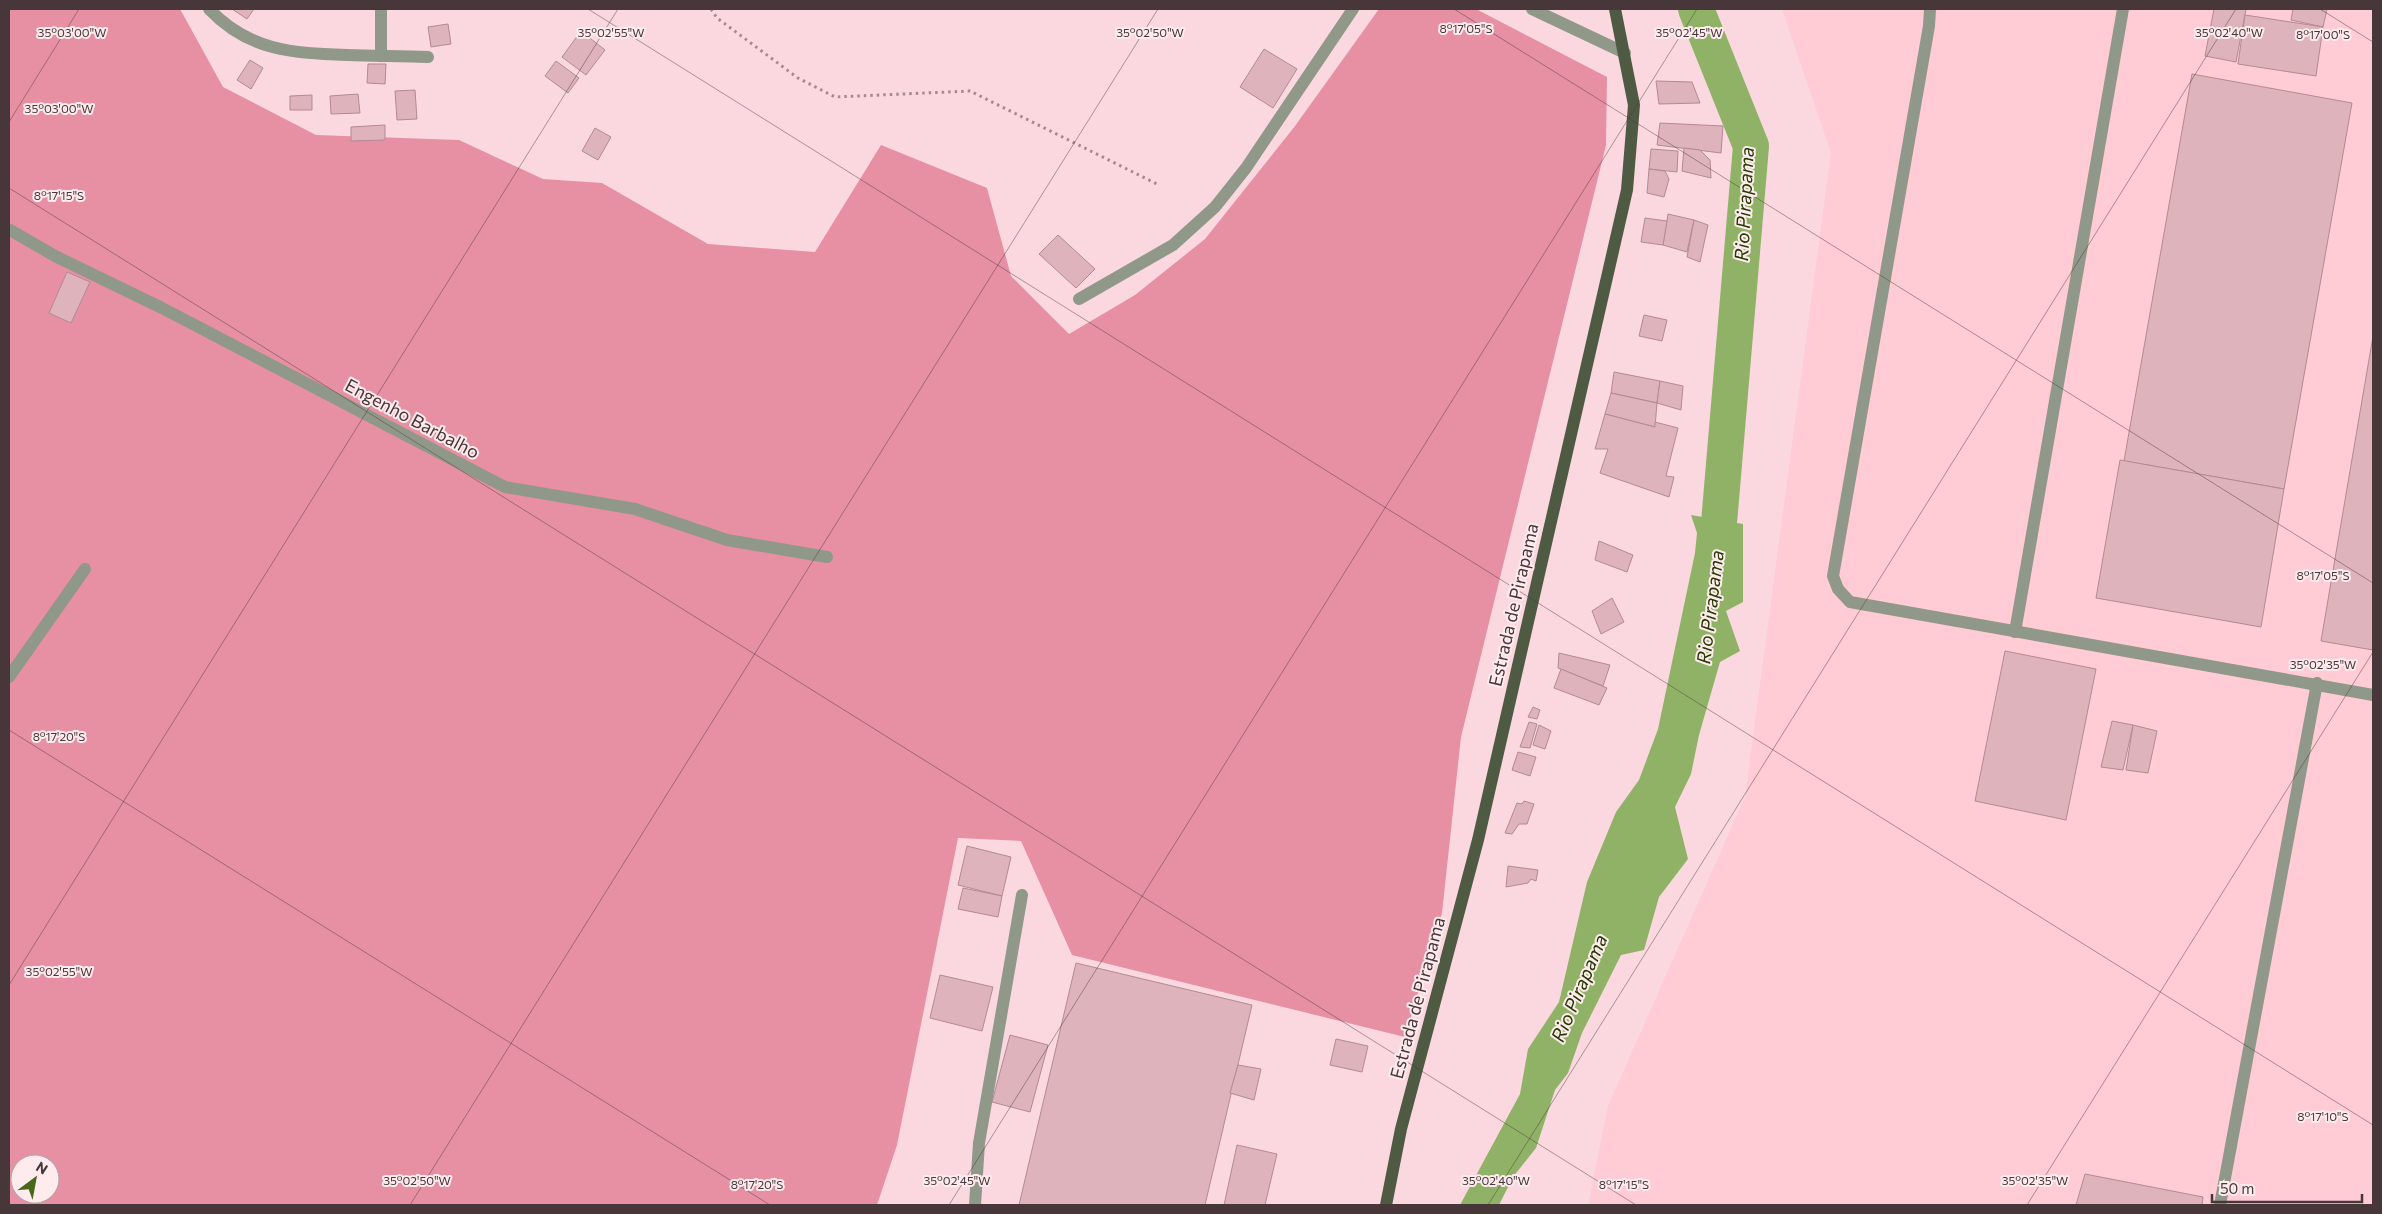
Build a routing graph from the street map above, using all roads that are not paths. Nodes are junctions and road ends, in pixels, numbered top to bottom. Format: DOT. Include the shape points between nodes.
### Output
graph roads {
  1 [pos="209,9"];
  2 [pos="381,9"];
  3 [pos="1353,9"];
  4 [pos="1532,9"];
  5 [pos="1615,9"];
  6 [pos="1930,9"];
  7 [pos="2123,9"];
  8 [pos="1625,53"];
  9 [pos="381,56"];
  10 [pos="428,57"];
  11 [pos="9,229"];
  12 [pos="1078,300"];
  13 [pos="827,557"];
  14 [pos="85,569"];
  15 [pos="2015,632"];
  16 [pos="9,677"];
  17 [pos="2318,683"];
  18 [pos="2373,694"];
  19 [pos="1022,895"];
  20 [pos="975,1205"];
  21 [pos="1386,1205"];
  22 [pos="2220,1205"];
  1 -- 9 [label="street" via="223,24 260,44 292,53"];
  2 -- 9 [label="street"];
  3 -- 12 [label="street" via="1246,168 1214,207 1173,245"];
  4 -- 8 [label="street"];
  5 -- 8 [label="main road, Estrada de Pirapama"];
  6 -- 15 [label="street" via="1833,576 1838,590 1850,602"];
  7 -- 15 [label="street"];
  8 -- 21 [label="main road, Estrada de Pirapama" via="1634,106 1627,190 1480,831 1401,1129"];
  9 -- 10 [label="street"];
  11 -- 13 [label="street, Engenho Barbalho" via="55,256 162,308 505,488 635,509 728,540"];
  14 -- 16 [label="street"];
  15 -- 17 [label="street"];
  17 -- 18 [label="street"];
  17 -- 22 [label="street"];
  19 -- 20 [label="street" via="979,1143"];
}
